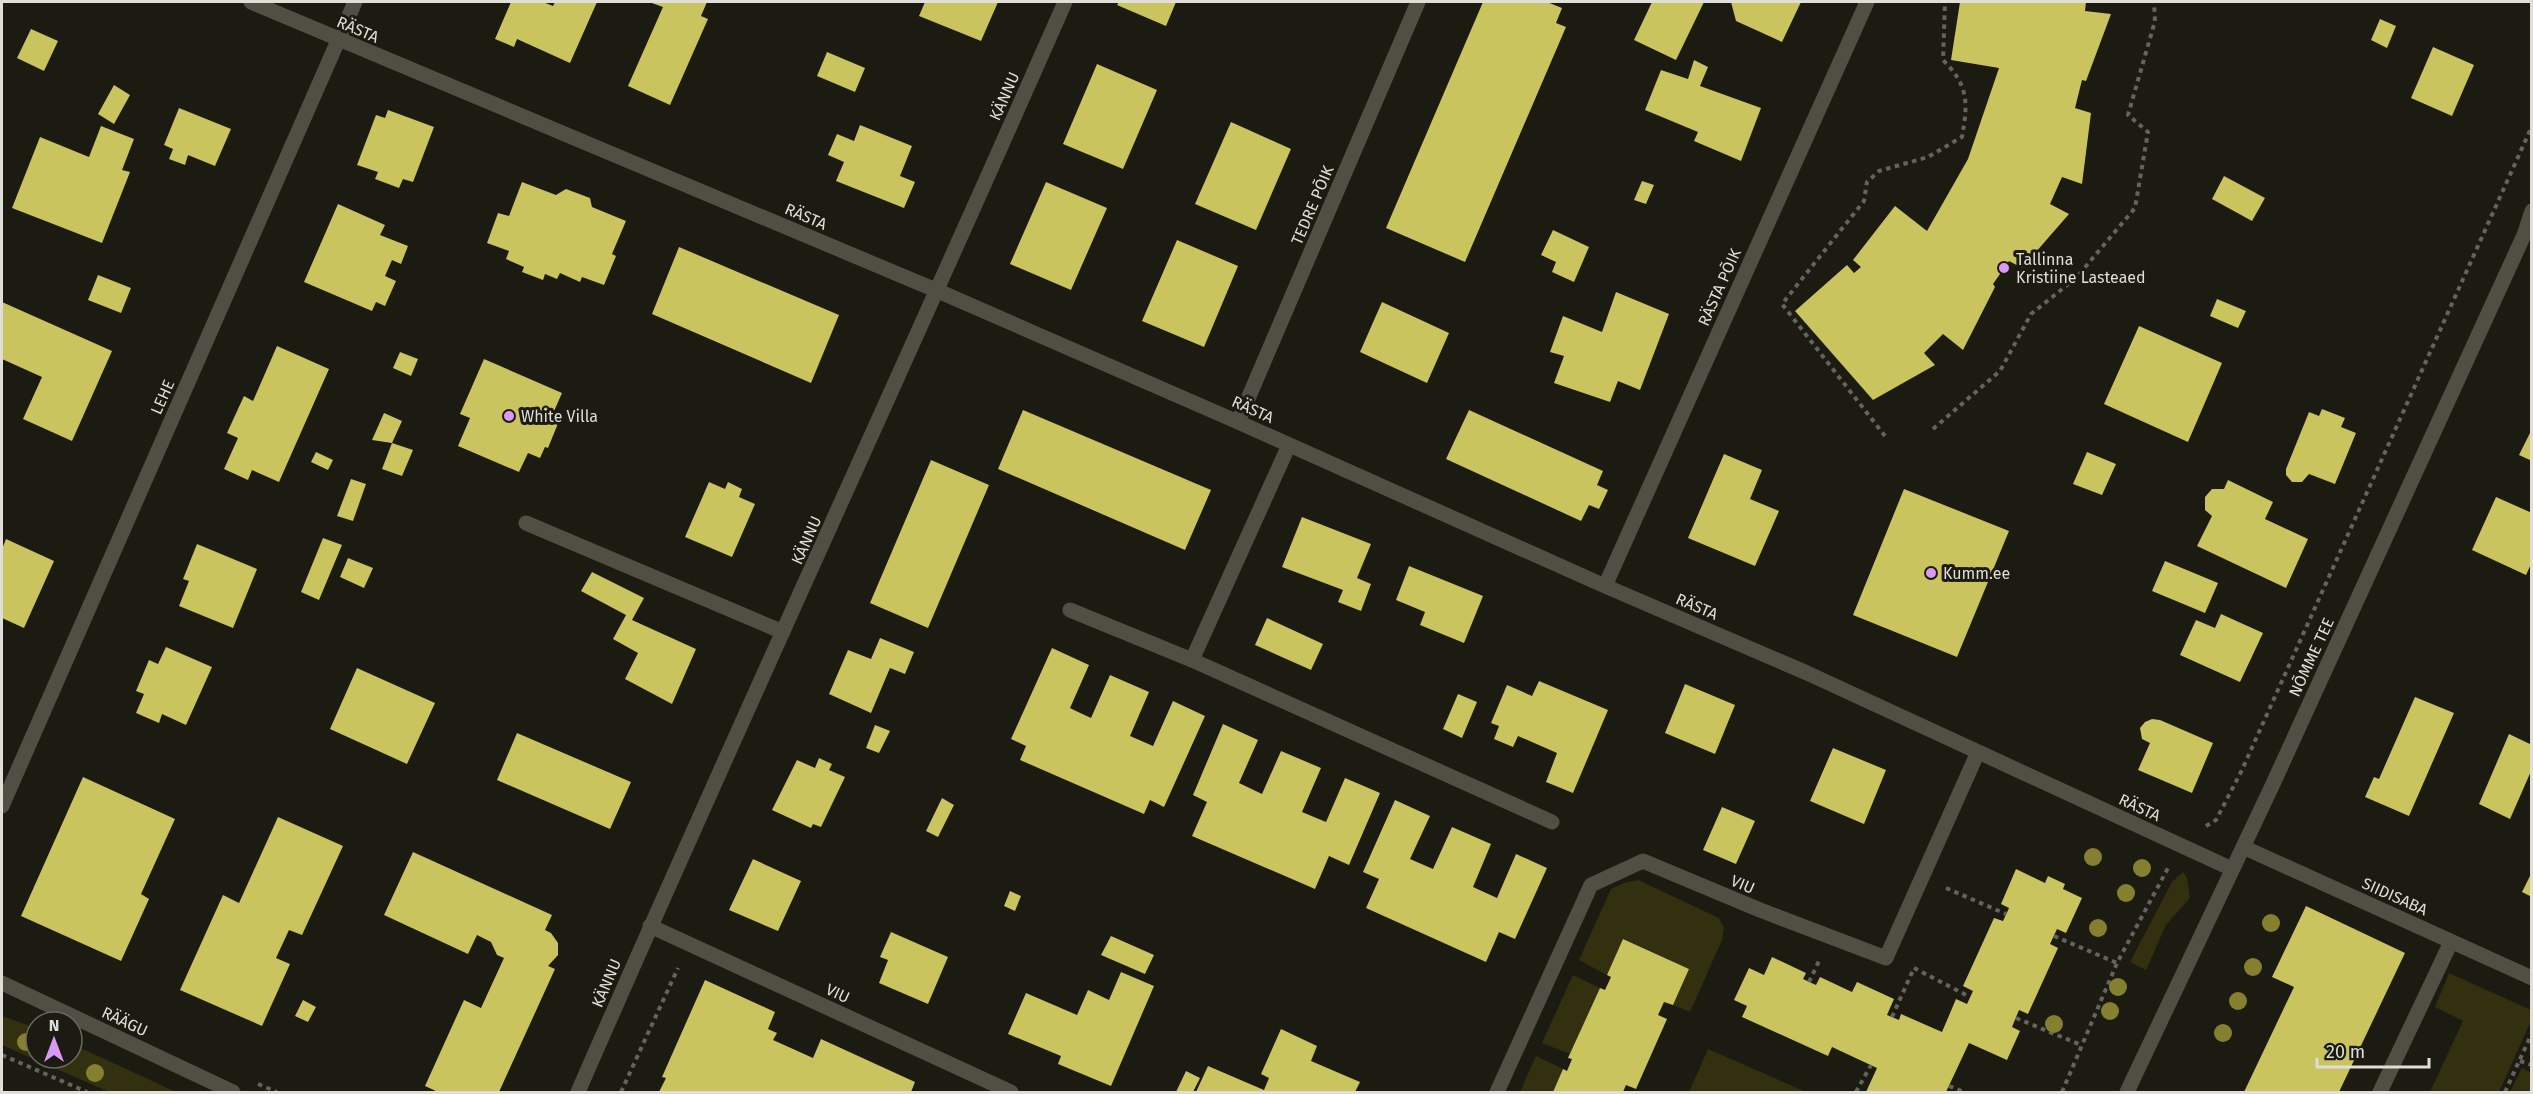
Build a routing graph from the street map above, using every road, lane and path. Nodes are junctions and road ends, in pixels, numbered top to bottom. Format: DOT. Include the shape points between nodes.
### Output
graph roads {
  1 [pos="251,2"];
  2 [pos="356,2"];
  3 [pos="1065,2"];
  4 [pos="1419,2"];
  5 [pos="1867,2"];
  6 [pos="1945,2"];
  7 [pos="2154,2"];
  8 [pos="339,40"];
  9 [pos="2532,126"];
  10 [pos="2532,212"];
  11 [pos="2528,230"];
  12 [pos="938,291"];
  13 [pos="1238,422"];
  14 [pos="1933,429"];
  15 [pos="1885,436"];
  16 [pos="1289,445"];
  17 [pos="526,523"];
  18 [pos="1605,586"];
  19 [pos="1070,610"];
  20 [pos="783,632"];
  21 [pos="1192,660"];
  22 [pos="1978,752"];
  23 [pos="2,806"];
  24 [pos="1552,822"];
  25 [pos="2197,829"];
  26 [pos="2243,847"];
  27 [pos="2173,860"];
  28 [pos="2232,869"];
  29 [pos="1921,877"];
  30 [pos="2006,914"];
  31 [pos="650,926"];
  32 [pos="2054,936"];
  33 [pos="2451,942"];
  34 [pos="689,944"];
  35 [pos="1819,961"];
  36 [pos="2117,963"];
  37 [pos="1914,968"];
  38 [pos="2532,978"];
  39 [pos="1809,982"];
  40 [pos="1908,982"];
  41 [pos="2,983"];
  42 [pos="1970,997"];
  43 [pos="1892,1017"];
  44 [pos="2016,1018"];
  45 [pos="2532,1033"];
  46 [pos="2081,1045"];
  47 [pos="2,1055"];
  48 [pos="2520,1061"];
  49 [pos="1871,1065"];
  50 [pos="2532,1065"];
  51 [pos="1949,1086"];
  52 [pos="87,1092"];
  53 [pos="233,1092"];
  54 [pos="578,1092"];
  55 [pos="621,1092"];
  56 [pos="1011,1092"];
  57 [pos="1497,1092"];
  58 [pos="1856,1092"];
  59 [pos="1964,1092"];
  60 [pos="2062,1092"];
  61 [pos="2127,1092"];
  62 [pos="2380,1092"];
  63 [pos="2505,1092"];
  1 -- 8 [label="street, RÄSTA"];
  2 -- 8 [label="street, LEHE"];
  3 -- 12 [label="street, KÄNNU"];
  4 -- 13 [label="street, TEDRE PÕIK"];
  5 -- 18 [label="street, RÄSTA PÕIK"];
  6 -- 15 [label="path" via="1943,60 1959,76 1967,110 1962,137 1928,157 1879,171 1867,182 1864,201 1782,304"];
  7 -- 14 [label="path" via="2155,21 2128,115 2148,132 2135,208 2076,278 2031,314 2000,371"];
  8 -- 12 [label="street, RÄSTA"];
  8 -- 23 [label="street, LEHE"];
  9 -- 25 [label="path" via="2241,772 2216,820"];
  10 -- 11 [label="street, NÕMME TEE"];
  11 -- 26 [label="street, NÕMME TEE"];
  12 -- 13 [label="street, RÄSTA"];
  12 -- 20 [label="street, KÄNNU"];
  13 -- 16 [label="street, RÄSTA"];
  16 -- 18 [label="street, RÄSTA"];
  16 -- 21 [label="street"];
  17 -- 20 [label="street"];
  18 -- 22 [label="street, RÄSTA"];
  19 -- 21 [label="street"];
  20 -- 31 [label="street, KÄNNU"];
  21 -- 24 [label="street"];
  22 -- 28 [label="street, RÄSTA"];
  22 -- 29 [label="street, VIU"];
  26 -- 28 [label="street, NÕMME TEE"];
  26 -- 33 [label="street, SIIDISABA"];
  27 -- 36 [label="path"];
  28 -- 61 [label="street, NÕMME TEE"];
  29 -- 30 [label="path"];
  29 -- 57 [label="street, VIU" via="1886,958 1643,861 1591,885"];
  31 -- 34 [label="street, VIU"];
  31 -- 54 [label="street, KÄNNU"];
  32 -- 36 [label="path"];
  33 -- 38 [label="street, SIIDISABA"];
  33 -- 62 [label="street"];
  34 -- 55 [label="path"];
  34 -- 56 [label="street, VIU"];
  35 -- 39 [label="path"];
  36 -- 46 [label="path"];
  37 -- 42 [label="path"];
  40 -- 43 [label="path"];
  41 -- 53 [label="street, RÄÄGU"];
  44 -- 46 [label="path"];
  45 -- 48 [label="path"];
  46 -- 60 [label="path"];
  47 -- 52 [label="path"];
  48 -- 50 [label="path"];
  48 -- 63 [label="path"];
  49 -- 58 [label="path"];
  51 -- 59 [label="path"];
}
